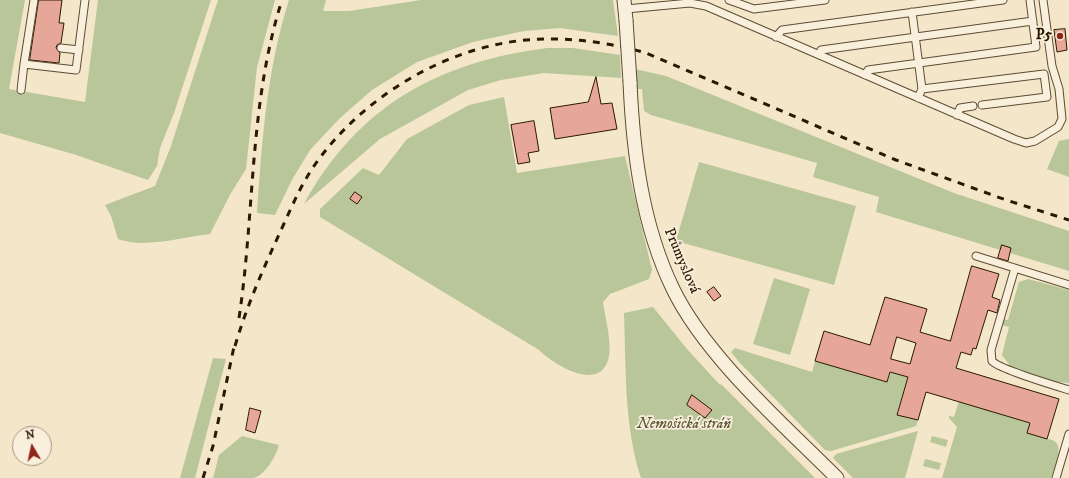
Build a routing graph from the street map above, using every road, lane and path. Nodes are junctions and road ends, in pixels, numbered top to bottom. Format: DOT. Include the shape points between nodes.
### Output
graph roads {
  1 [pos="34,0"];
  2 [pos="85,0"];
  3 [pos="729,0"];
  4 [pos="825,0"];
  5 [pos="1003,0"];
  6 [pos="1030,0"];
  7 [pos="1043,0"];
  8 [pos="625,10"];
  9 [pos="912,12"];
  10 [pos="1033,21"];
  11 [pos="776,36"];
  12 [pos="915,37"];
  13 [pos="61,48"];
  14 [pos="79,50"];
  15 [pos="819,55"];
  16 [pos="919,63"];
  17 [pos="24,64"];
  18 [pos="1054,72"];
  19 [pos="1044,74"];
  20 [pos="865,75"];
  21 [pos="922,88"];
  22 [pos="21,90"];
  23 [pos="918,98"];
  24 [pos="982,105"];
  25 [pos="973,106"];
  26 [pos="957,115"];
  27 [pos="976,256"];
  28 [pos="1015,268"];
  29 [pos="1069,284"];
  30 [pos="1069,390"];
  31 [pos="1069,434"];
  32 [pos="837,478"];
  33 [pos="1056,478"];
  1 -- 17 [label="lane"];
  2 -- 14 [label="lane"];
  3 -- 4 [label="lane" via="754,9"];
  5 -- 9 [label="lane"];
  6 -- 10 [label="lane"];
  7 -- 18 [label="lane"];
  8 -- 11 [label="lane" via="682,3 697,4"];
  8 -- 32 [label="street, Průmyslová, bridge" via="631,112 646,212 654,242 673,290 721,358"];
  9 -- 11 [label="lane" via="782,30"];
  9 -- 12 [label="lane"];
  10 -- 12 [label="lane"];
  10 -- 16 [label="lane" via="1036,47"];
  11 -- 15 [label="lane"];
  12 -- 15 [label="lane" via="821,50"];
  12 -- 16 [label="lane"];
  13 -- 14 [label="lane"];
  14 -- 17 [label="lane" via="76,70"];
  15 -- 20 [label="lane"];
  16 -- 20 [label="lane" via="868,70"];
  16 -- 21 [label="lane"];
  17 -- 22 [label="lane"];
  18 -- 19 [label="lane"];
  18 -- 26 [label="lane" via="1059,89 1061,122 1058,127 1036,141 1020,142"];
  19 -- 21 [label="lane"];
  19 -- 24 [label="lane" via="1046,97"];
  20 -- 23 [label="lane"];
  21 -- 23 [label="lane"];
  23 -- 26 [label="lane"];
  25 -- 26 [label="lane" via="960,108"];
  27 -- 28 [label="lane"];
  28 -- 29 [label="lane"];
  28 -- 30 [label="lane" via="991,350 992,361 1038,382"];
  31 -- 33 [label="lane"];
}
